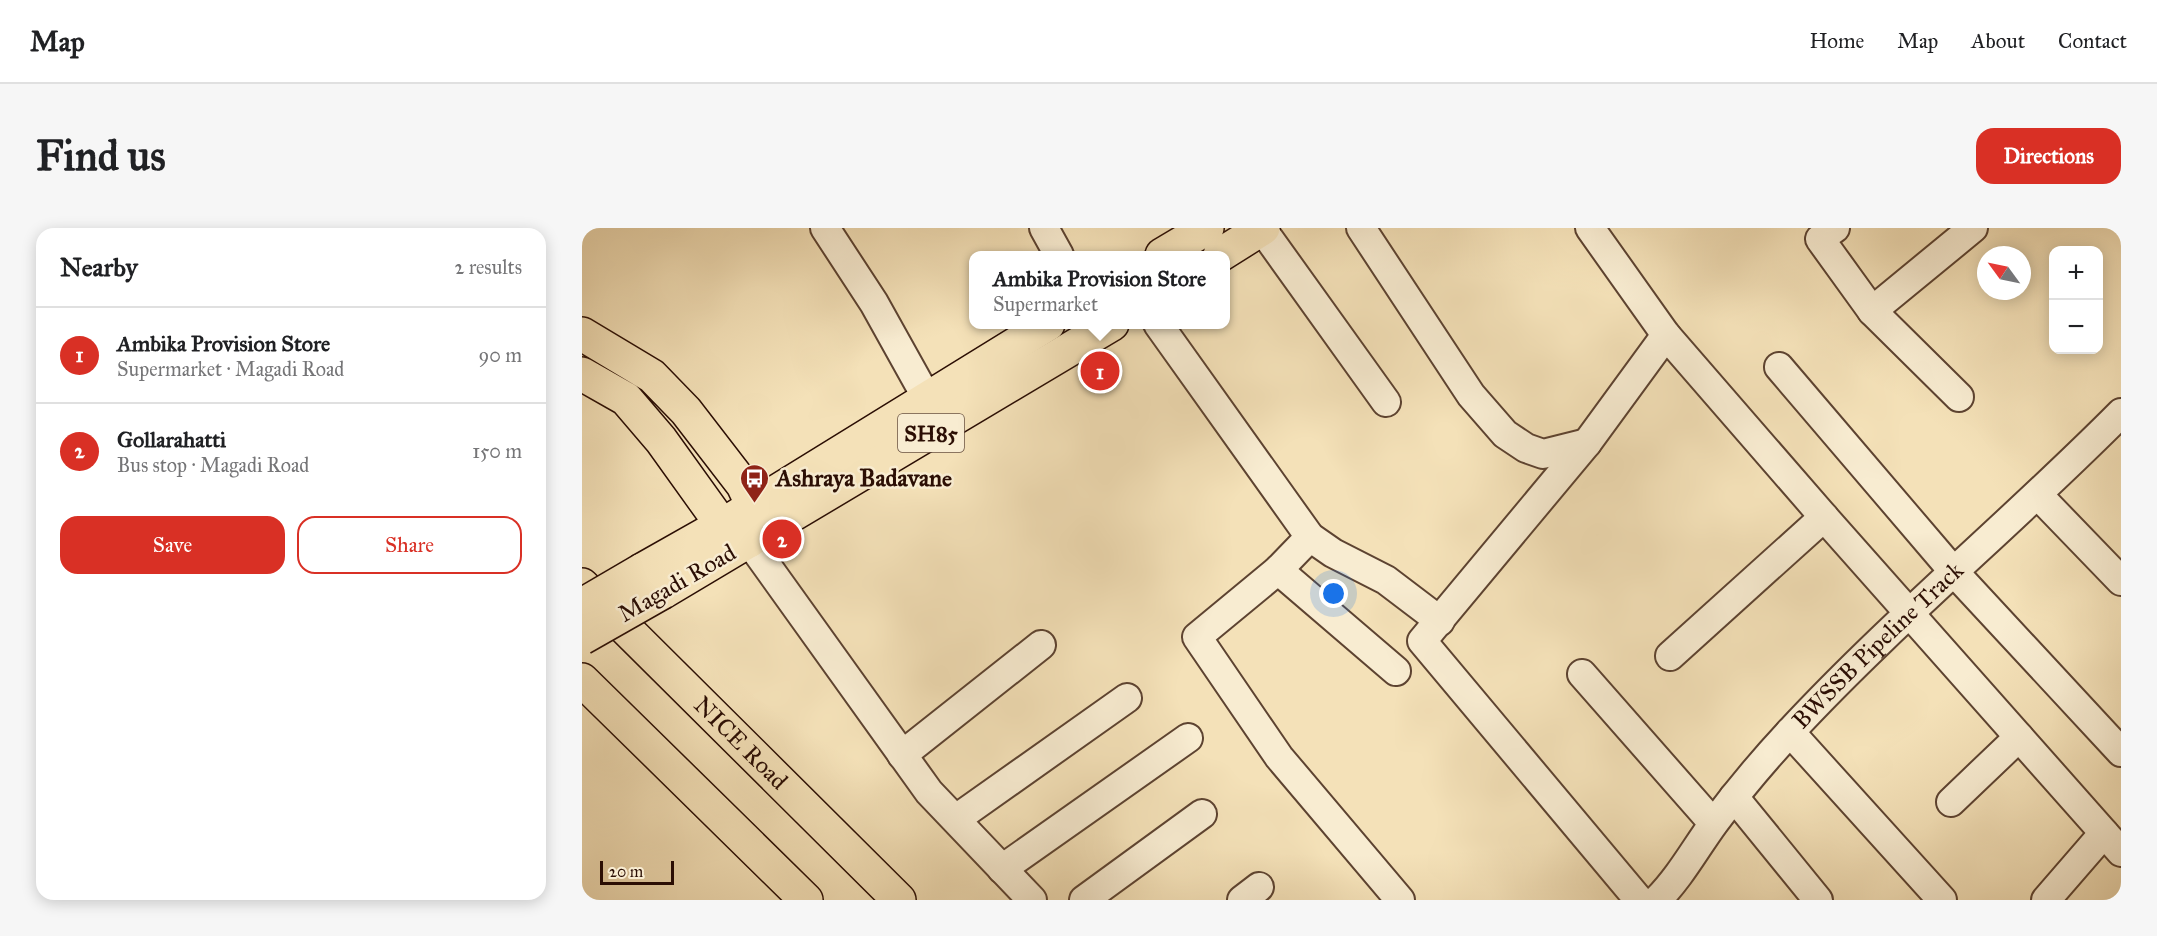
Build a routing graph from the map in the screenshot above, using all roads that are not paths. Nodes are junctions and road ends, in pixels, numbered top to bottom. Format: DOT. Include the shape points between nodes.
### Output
graph roads {
  1 [pos="825,228"];
  2 [pos="1044,228"];
  3 [pos="1262,228"];
  4 [pos="1361,228"];
  5 [pos="1590,228"];
  6 [pos="1835,228"];
  7 [pos="1973,228"];
  8 [pos="1195,231"];
  9 [pos="1057,251"];
  10 [pos="1168,251"];
  11 [pos="1226,251"];
  12 [pos="1872,311"];
  13 [pos="1040,329"];
  14 [pos="1103,329"];
  15 [pos="1162,329"];
  16 [pos="582,334"];
  17 [pos="1666,335"];
  18 [pos="1779,367"];
  19 [pos="582,374"];
  20 [pos="1959,397"];
  21 [pos="928,400"];
  22 [pos="1386,402"];
  23 [pos="2120,414"];
  24 [pos="1587,443"];
  25 [pos="2038,495"];
  26 [pos="753,506"];
  27 [pos="1824,517"];
  28 [pos="736,533"];
  29 [pos="1310,537"];
  30 [pos="1278,570"];
  31 [pos="1954,572"];
  32 [pos="652,581"];
  33 [pos="2121,581"];
  34 [pos="582,585"];
  35 [pos="582,605"];
  36 [pos="1908,613"];
  37 [pos="1440,621"];
  38 [pos="582,638"];
  39 [pos="1041,645"];
  40 [pos="1670,656"];
  41 [pos="1396,671"];
  42 [pos="1582,674"];
  43 [pos="582,680"];
  44 [pos="1127,698"];
  45 [pos="1790,732"];
  46 [pos="2019,737"];
  47 [pos="1188,738"];
  48 [pos="2121,752"];
  49 [pos="902,755"];
  50 [pos="1734,797"];
  51 [pos="1951,802"];
  52 [pos="1202,814"];
  53 [pos="956,819"];
  54 [pos="1713,823"];
  55 [pos="2113,842"];
  56 [pos="1002,869"];
  57 [pos="1671,896"];
  58 [pos="806,900"];
  59 [pos="899,900"];
  60 [pos="1032,900"];
  61 [pos="1084,900"];
  62 [pos="1400,900"];
  63 [pos="1639,900"];
  64 [pos="1818,900"];
  65 [pos="1942,900"];
  66 [pos="2046,900"];
  1 -- 21 [label="street" via="874,303"];
  2 -- 9 [label="street"];
  3 -- 11 [label="main road"];
  3 -- 22 [label="street"];
  4 -- 24 [label="street" via="1471,395 1505,434 1543,454"];
  5 -- 17 [label="street"];
  6 -- 12 [label="street" via="1820,239"];
  7 -- 12 [label="street"];
  8 -- 10 [label="main road"];
  12 -- 20 [label="street"];
  13 -- 21 [label="main road, SH85"];
  14 -- 28 [label="main road, Magadi Road / SH85"];
  15 -- 29 [label="street"];
  16 -- 26 [label="main road" via="652,376 686,411 736,476"];
  17 -- 24 [label="street"];
  17 -- 27 [label="street"];
  18 -- 31 [label="street"];
  19 -- 28 [label="main road" via="626,399"];
  21 -- 26 [label="main road, SH85"];
  23 -- 25 [label="street, BWSSB Pipeline Track"];
  24 -- 37 [label="street"];
  25 -- 31 [label="street, BWSSB Pipeline Track"];
  25 -- 33 [label="street"];
  26 -- 28 [label="main road"];
  27 -- 36 [label="street"];
  27 -- 40 [label="street"];
  28 -- 32 [label="main road, Magadi Road / SH85"];
  28 -- 49 [label="street"];
  29 -- 30 [label="street"];
  29 -- 37 [label="street" via="1386,580"];
  30 -- 41 [label="street"];
  30 -- 62 [label="street" via="1197,637 1279,757"];
  31 -- 36 [label="street, BWSSB Pipeline Track"];
  31 -- 48 [label="street"];
  32 -- 35 [label="main road, Magadi Road / SH85, bridge"];
  32 -- 38 [label="main road, Magadi Road / SH85, bridge"];
  34 -- 59 [label="main road, NICE Road"];
  36 -- 45 [label="street, BWSSB Pipeline Track"];
  36 -- 46 [label="street"];
  37 -- 63 [label="street" via="1422,641"];
  39 -- 49 [label="street"];
  42 -- 54 [label="street"];
  43 -- 58 [label="main road"];
  44 -- 53 [label="street"];
  45 -- 50 [label="street, BWSSB Pipeline Track"];
  45 -- 65 [label="street"];
  46 -- 51 [label="street"];
  46 -- 55 [label="street"];
  47 -- 56 [label="street"];
  49 -- 53 [label="street" via="929,792"];
  50 -- 54 [label="street, BWSSB Pipeline Track"];
  50 -- 64 [label="street"];
  52 -- 61 [label="street"];
  53 -- 56 [label="street"];
  54 -- 57 [label="street, BWSSB Pipeline Track"];
  55 -- 66 [label="street"];
  56 -- 60 [label="street"];
}
